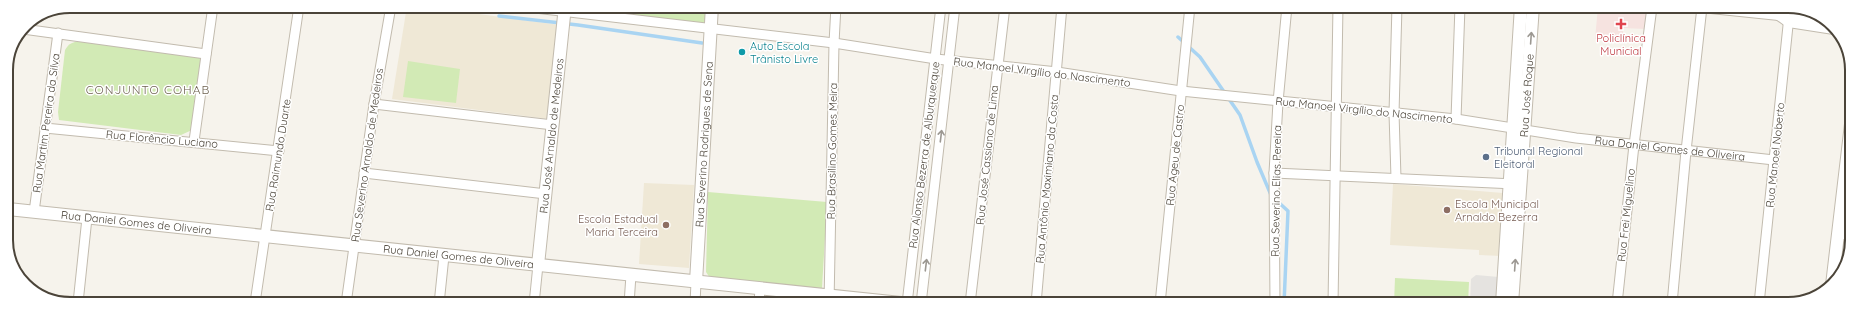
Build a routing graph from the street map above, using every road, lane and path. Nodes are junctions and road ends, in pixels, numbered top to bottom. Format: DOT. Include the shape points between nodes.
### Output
graph roads {
  1 [pos="212,13"];
  2 [pos="298,13"];
  3 [pos="390,13"];
  4 [pos="565,13"];
  5 [pos="587,13"];
  6 [pos="711,13"];
  7 [pos="836,13"];
  8 [pos="940,13"];
  9 [pos="954,13"];
  10 [pos="1004,13"];
  11 [pos="1061,13"];
  12 [pos="1189,13"];
  13 [pos="1286,13"];
  14 [pos="1338,13"];
  15 [pos="1397,13"];
  16 [pos="1460,13"];
  17 [pos="1521,13"];
  18 [pos="1532,13"];
  19 [pos="1651,13"];
  20 [pos="1701,13"];
  21 [pos="1787,13"];
  22 [pos="1822,24"];
  23 [pos="30,30"];
  24 [pos="710,30"];
  25 [pos="58,33"];
  26 [pos="834,44"];
  27 [pos="206,54"];
  28 [pos="936,59"];
  29 [pos="950,61"];
  30 [pos="997,66"];
  31 [pos="1057,72"];
  32 [pos="1181,91"];
  33 [pos="1278,102"];
  34 [pos="374,104"];
  35 [pos="1335,108"];
  36 [pos="1394,113"];
  37 [pos="1456,119"];
  38 [pos="553,126"];
  39 [pos="45,128"];
  40 [pos="1519,128"];
  41 [pos="194,141"];
  42 [pos="1634,145"];
  43 [pos="279,151"];
  44 [pos="1686,151"];
  45 [pos="1774,160"];
  46 [pos="364,173"];
  47 [pos="1274,173"];
  48 [pos="1335,176"];
  49 [pos="1396,178"];
  50 [pos="1515,184"];
  51 [pos="1845,184"];
  52 [pos="546,194"];
  53 [pos="13,210"];
  54 [pos="34,212"];
  55 [pos="88,218"];
  56 [pos="1838,234"];
  57 [pos="266,235"];
  58 [pos="1845,235"];
  59 [pos="354,245"];
  60 [pos="444,256"];
  61 [pos="538,265"];
  62 [pos="631,275"];
  63 [pos="1833,275"];
  64 [pos="696,282"];
  65 [pos="760,288"];
  66 [pos="79,297"];
  67 [pos="256,297"];
  68 [pos="347,297"];
  69 [pos="440,297"];
  70 [pos="535,297"];
  71 [pos="629,297"];
  72 [pos="695,297"];
  73 [pos="759,297"];
  74 [pos="812,297"];
  75 [pos="829,297"];
  76 [pos="909,297"];
  77 [pos="922,297"];
  78 [pos="971,297"];
  79 [pos="1037,297"];
  80 [pos="1161,297"];
  81 [pos="1274,297"];
  82 [pos="1333,297"];
  83 [pos="1503,297"];
  84 [pos="1512,297"];
  85 [pos="1618,297"];
  86 [pos="1673,297"];
  87 [pos="1760,297"];
  1 -- 27 [label="street"];
  2 -- 43 [label="street, Rua Raimundo Duarte"];
  3 -- 34 [label="street, Rua Severino Arnaldo de Medeiros"];
  4 -- 38 [label="street, Rua José Arnaldo de Medeiros"];
  5 -- 24 [label="street, Rua Manoel Virgílio do Nascimento"];
  6 -- 24 [label="street, Rua Severino Rodrigues de Sena"];
  7 -- 26 [label="street, Rua Brasilino Gomes Meira"];
  8 -- 28 [label="street, Rua Alonso Bezerra de Alburquerque"];
  9 -- 29 [label="street, Rua Alonso Bezerra de Alburquerque"];
  10 -- 30 [label="street, Rua José Cassiano de Lima"];
  11 -- 31 [label="street, Rua Antônio Maximiano da Costa"];
  12 -- 32 [label="street, Rua Ageu de Castro"];
  13 -- 33 [label="street, Rua Severino Elias Pereira"];
  14 -- 35 [label="street"];
  15 -- 36 [label="street"];
  16 -- 37 [label="street"];
  17 -- 40 [label="street, Rua José Roque"];
  40 -- 18 [label="street, Rua José Roque, one-way"];
  19 -- 42 [label="street, Rua Frei Miguelino"];
  20 -- 44 [label="street"];
  21 -- 22 [label="street"];
  21 -- 45 [label="street, Rua Manoel Noberto"];
  23 -- 25 [label="street"];
  24 -- 26 [label="street, Rua Manoel Virgílio do Nascimento"];
  24 -- 64 [label="street, Rua Severino Rodrigues de Sena"];
  25 -- 27 [label="street"];
  25 -- 39 [label="street, Rua Martim Pereira da Silva"];
  26 -- 28 [label="street, Rua Manoel Virgílio do Nascimento"];
  26 -- 75 [label="street, Rua Brasilino Gomes Meira"];
  27 -- 41 [label="street"];
  28 -- 29 [label="street, Rua Manoel Virgílio do Nascimento"];
  28 -- 76 [label="street, Rua Alonso Bezerra de Alburquerque"];
  29 -- 30 [label="street, Rua Manoel Virgílio do Nascimento"];
  77 -- 29 [label="street, Rua Alonso Bezerra de Alburquerque, one-way"];
  30 -- 31 [label="street, Rua Manoel Virgílio do Nascimento"];
  30 -- 78 [label="street, Rua José Cassiano de Lima"];
  31 -- 32 [label="street, Rua Manoel Virgílio do Nascimento"];
  31 -- 79 [label="street, Rua Antônio Maximiano da Costa"];
  32 -- 33 [label="street, Rua Manoel Virgílio do Nascimento"];
  32 -- 80 [label="street, Rua Ageu de Castro"];
  33 -- 35 [label="street, Rua Manoel Virgílio do Nascimento"];
  33 -- 47 [label="street, Rua Severino Elias Pereira"];
  34 -- 38 [label="street"];
  34 -- 46 [label="street, Rua Severino Arnaldo de Medeiros"];
  35 -- 36 [label="street, Rua Manoel Virgílio do Nascimento"];
  35 -- 48 [label="street"];
  36 -- 37 [label="street, Rua Manoel Virgílio do Nascimento"];
  36 -- 49 [label="street"];
  37 -- 40 [label="street, Rua Manoel Virgílio do Nascimento"];
  38 -- 52 [label="street, Rua José Arnaldo de Medeiros"];
  39 -- 41 [label="street, Rua Florêncio Luciano"];
  39 -- 54 [label="street, Rua Martim Pereira da Silva"];
  40 -- 42 [label="street, Rua Daniel Gomes de Oliveira"];
  40 -- 50 [label="street, Rua José Roque"];
  41 -- 43 [label="street, Rua Florêncio Luciano"];
  42 -- 44 [label="street, Rua Daniel Gomes de Oliveira"];
  42 -- 85 [label="street, Rua Frei Miguelino"];
  43 -- 57 [label="street, Rua Raimundo Duarte"];
  44 -- 45 [label="street, Rua Daniel Gomes de Oliveira"];
  44 -- 86 [label="street"];
  45 -- 87 [label="street, Rua Manoel Noberto"];
  46 -- 52 [label="street"];
  46 -- 59 [label="street, Rua Severino Arnaldo de Medeiros"];
  47 -- 48 [label="street"];
  47 -- 81 [label="street, Rua Severino Elias Pereira"];
  48 -- 49 [label="street"];
  48 -- 82 [label="street"];
  49 -- 50 [label="street"];
  50 -- 83 [label="street, Rua José Roque"];
  84 -- 50 [label="street, Rua José Roque, one-way"];
  51 -- 56 [label="street"];
  52 -- 61 [label="street, Rua José Arnaldo de Medeiros"];
  53 -- 54 [label="street, Rua Daniel Gomes de Oliveira"];
  54 -- 55 [label="street, Rua Daniel Gomes de Oliveira"];
  55 -- 57 [label="street, Rua Daniel Gomes de Oliveira"];
  55 -- 66 [label="street"];
  56 -- 58 [label="street"];
  56 -- 63 [label="street"];
  57 -- 59 [label="street, Rua Daniel Gomes de Oliveira"];
  57 -- 67 [label="street, Rua Raimundo Duarte"];
  59 -- 60 [label="street, Rua Daniel Gomes de Oliveira"];
  59 -- 68 [label="street, Rua Severino Arnaldo de Medeiros"];
  60 -- 61 [label="street, Rua Daniel Gomes de Oliveira"];
  60 -- 69 [label="street"];
  61 -- 62 [label="street, Rua Daniel Gomes de Oliveira"];
  61 -- 70 [label="street"];
  62 -- 64 [label="street, Rua Daniel Gomes de Oliveira"];
  62 -- 71 [label="street"];
  64 -- 65 [label="street, Rua Daniel Gomes de Oliveira"];
  64 -- 72 [label="street"];
  65 -- 73 [label="street"];
  65 -- 74 [label="street, Rua Daniel Gomes de Oliveira"];
}
